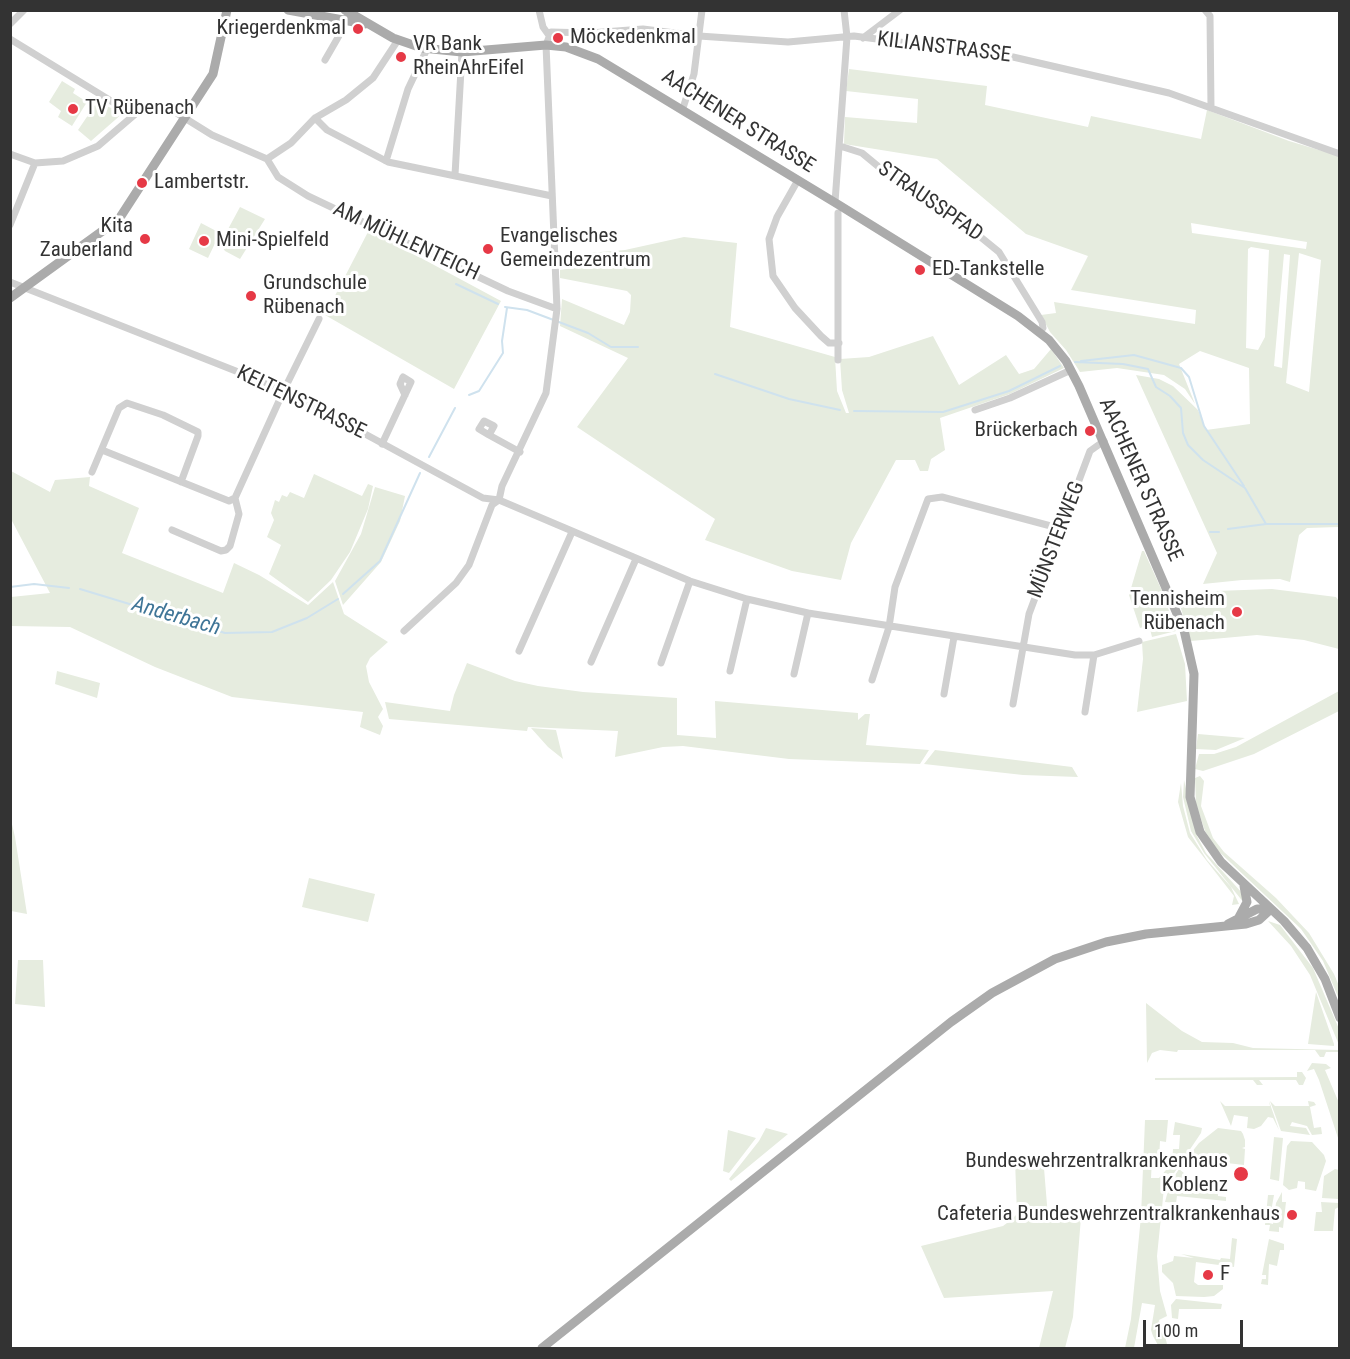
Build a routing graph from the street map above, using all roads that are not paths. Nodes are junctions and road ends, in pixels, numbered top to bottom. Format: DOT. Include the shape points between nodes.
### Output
graph roads {
  1 [pos="228,10"];
  2 [pos="288,10"];
  3 [pos="539,10"];
  4 [pos="702,10"];
  5 [pos="844,10"];
  6 [pos="900,10"];
  7 [pos="1205,10"];
  8 [pos="20,12"];
  9 [pos="347,14"];
  10 [pos="10,24"];
  11 [pos="548,34"];
  12 [pos="699,36"];
  13 [pos="847,37"];
  14 [pos="863,38"];
  15 [pos="10,39"];
  16 [pos="398,40"];
  17 [pos="546,45"];
  18 [pos="427,49"];
  19 [pos="462,52"];
  20 [pos="325,60"];
  21 [pos="683,108"];
  22 [pos="1211,108"];
  23 [pos="140,110"];
  24 [pos="182,118"];
  25 [pos="315,118"];
  26 [pos="840,146"];
  27 [pos="1340,153"];
  28 [pos="10,154"];
  29 [pos="267,159"];
  30 [pos="386,161"];
  31 [pos="35,163"];
  32 [pos="454,175"];
  33 [pos="798,180"];
  34 [pos="552,196"];
  35 [pos="835,202"];
  36 [pos="838,213"];
  37 [pos="10,225"];
  38 [pos="10,282"];
  39 [pos="23,286"];
  40 [pos="10,298"];
  41 [pos="557,312"];
  42 [pos="320,319"];
  43 [pos="1040,332"];
  44 [pos="839,343"];
  45 [pos="838,360"];
  46 [pos="1071,370"];
  47 [pos="284,390"];
  48 [pos="405,395"];
  49 [pos="975,410"];
  50 [pos="489,435"];
  51 [pos="1104,441"];
  52 [pos="382,444"];
  53 [pos="102,450"];
  54 [pos="520,452"];
  55 [pos="92,472"];
  56 [pos="181,483"];
  57 [pos="235,498"];
  58 [pos="500,500"];
  59 [pos="1062,529"];
  60 [pos="172,530"];
  61 [pos="572,532"];
  62 [pos="636,560"];
  63 [pos="690,581"];
  64 [pos="747,599"];
  65 [pos="808,613"];
  66 [pos="889,627"];
  67 [pos="404,631"];
  68 [pos="954,637"];
  69 [pos="1139,641"];
  70 [pos="1021,648"];
  71 [pos="519,651"];
  72 [pos="1094,655"];
  73 [pos="591,662"];
  74 [pos="661,663"];
  75 [pos="730,670"];
  76 [pos="794,674"];
  77 [pos="872,680"];
  78 [pos="944,694"];
  79 [pos="1013,704"];
  80 [pos="1085,712"];
  81 [pos="1243,884"];
  82 [pos="1271,909"];
  83 [pos="1236,919"];
  84 [pos="1226,925"];
  85 [pos="1340,1018"];
  86 [pos="542,1348"];
  1 -- 24 [label="main road" via="213,74"];
  2 -- 9 [label="main road, AACHENER STRASSE"];
  3 -- 11 [label="street" via="544,32"];
  4 -- 12 [label="street"];
  5 -- 13 [label="street"];
  6 -- 14 [label="street"];
  7 -- 22 [label="street" via="1210,16"];
  8 -- 10 [label="street"];
  9 -- 16 [label="main road, AACHENER STRASSE"];
  9 -- 20 [label="street"];
  11 -- 12 [label="street, KILIANSTRASSE" via="557,30 590,33 643,29"];
  11 -- 17 [label="street"];
  12 -- 13 [label="street, KILIANSTRASSE" via="788,42"];
  12 -- 21 [label="street" via="692,84"];
  13 -- 14 [label="street, KILIANSTRASSE"];
  13 -- 26 [label="street"];
  14 -- 22 [label="street, KILIANSTRASSE" via="1013,57 1169,93"];
  15 -- 23 [label="street" via="104,98 124,108"];
  16 -- 18 [label="main road, AACHENER STRASSE"];
  16 -- 25 [label="street" via="373,78"];
  17 -- 19 [label="main road, AACHENER STRASSE"];
  17 -- 21 [label="main road, AACHENER STRASSE" via="566,47 598,59"];
  17 -- 34 [label="street"];
  18 -- 19 [label="main road, AACHENER STRASSE"];
  18 -- 30 [label="street" via="408,89"];
  19 -- 32 [label="street"];
  21 -- 33 [label="main road, AACHENER STRASSE"];
  22 -- 27 [label="street, KILIANSTRASSE"];
  23 -- 24 [label="street" via="175,112"];
  23 -- 31 [label="street" via="89,151 53,164"];
  24 -- 29 [label="street"];
  24 -- 39 [label="main road" via="119,219"];
  25 -- 29 [label="street" via="291,143"];
  25 -- 30 [label="street" via="327,130"];
  26 -- 35 [label="street"];
  26 -- 43 [label="street, STRAUSSPFAD" via="862,153 945,208 999,252 1042,322"];
  28 -- 31 [label="street"];
  29 -- 41 [label="street, AM MÜHLENTEICH" via="278,177 308,196"];
  30 -- 32 [label="street"];
  31 -- 37 [label="street"];
  32 -- 34 [label="street"];
  33 -- 35 [label="main road, AACHENER STRASSE"];
  33 -- 44 [label="street" via="769,239 773,276 821,336 829,343"];
  34 -- 41 [label="street"];
  35 -- 43 [label="main road, AACHENER STRASSE"];
  36 -- 44 [label="street"];
  38 -- 39 [label="street, KELTENSTRASSE"];
  39 -- 40 [label="main road"];
  39 -- 47 [label="street, KELTENSTRASSE"];
  41 -- 54 [label="street" via="546,393"];
  42 -- 47 [label="street"];
  43 -- 46 [label="main road, AACHENER STRASSE"];
  44 -- 45 [label="street"];
  46 -- 49 [label="street"];
  46 -- 51 [label="main road, AACHENER STRASSE"];
  47 -- 52 [label="street, KELTENSTRASSE"];
  47 -- 57 [label="street"];
  48 -- 52 [label="street"];
  50 -- 54 [label="street"];
  51 -- 59 [label="street, MÜNSTERWEG" via="1090,451"];
  51 -- 81 [label="main road, AACHENER STRASSE" via="1190,650 1194,694 1190,782 1193,814 1208,847"];
  52 -- 58 [label="street, KELTENSTRASSE" via="483,498"];
  53 -- 55 [label="street"];
  53 -- 56 [label="street"];
  53 -- 56 [label="street" via="123,404 163,415 198,432"];
  54 -- 58 [label="street" via="502,486"];
  56 -- 57 [label="street" via="229,501"];
  57 -- 60 [label="street" via="239,513 226,550"];
  58 -- 61 [label="street, KELTENSTRASSE"];
  58 -- 67 [label="street" via="492,505 469,565 456,583"];
  59 -- 66 [label="street" via="942,497 928,499 895,586"];
  59 -- 70 [label="street, MÜNSTERWEG" via="1029,614"];
  61 -- 62 [label="street, KELTENSTRASSE"];
  61 -- 71 [label="street"];
  62 -- 63 [label="street, KELTENSTRASSE"];
  62 -- 73 [label="street"];
  63 -- 64 [label="street, KELTENSTRASSE"];
  63 -- 74 [label="street"];
  64 -- 65 [label="street, KELTENSTRASSE"];
  64 -- 75 [label="street"];
  65 -- 66 [label="street, KELTENSTRASSE"];
  65 -- 76 [label="street"];
  66 -- 68 [label="street, KELTENSTRASSE"];
  66 -- 77 [label="street"];
  68 -- 70 [label="street, KELTENSTRASSE"];
  68 -- 78 [label="street"];
  69 -- 72 [label="street, KELTENSTRASSE"];
  70 -- 72 [label="street, KELTENSTRASSE"];
  70 -- 79 [label="street"];
  72 -- 80 [label="street"];
  81 -- 82 [label="main road, AACHENER STRASSE"];
  81 -- 83 [label="main road" via="1248,902"];
  82 -- 83 [label="main road" via="1260,908"];
  82 -- 84 [label="main road" via="1255,922"];
  82 -- 85 [label="main road, AACHENER STRASSE" via="1315,961"];
  83 -- 84 [label="main road"];
  84 -- 86 [label="main road" via="1106,942 1055,959 992,993"];
}
